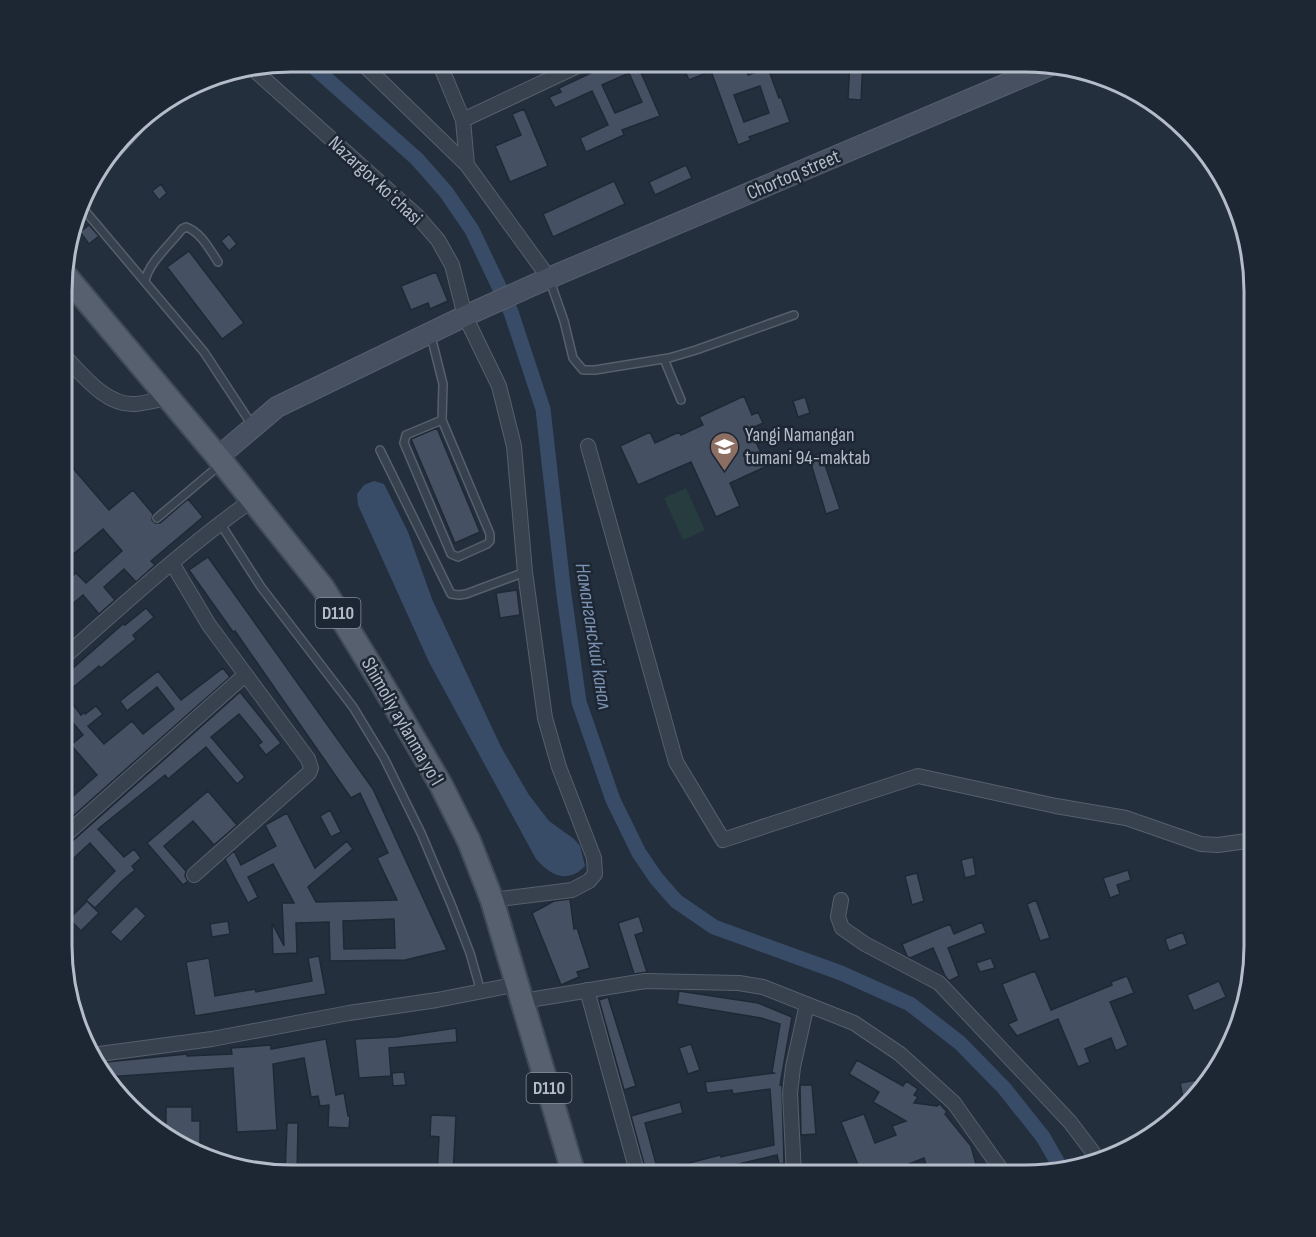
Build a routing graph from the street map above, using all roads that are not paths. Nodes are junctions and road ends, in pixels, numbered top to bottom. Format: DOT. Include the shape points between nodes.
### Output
graph roads {
  1 [pos="371,72"];
  2 [pos="443,72"];
  3 [pos="565,72"];
  4 [pos="1035,72"];
  5 [pos="259,74"];
  6 [pos="463,120"];
  7 [pos="468,165"];
  8 [pos="87,213"];
  9 [pos="218,262"];
  10 [pos="145,281"];
  11 [pos="542,281"];
  12 [pos="72,283"];
  13 [pos="469,315"];
  14 [pos="794,315"];
  15 [pos="430,333"];
  16 [pos="664,359"];
  17 [pos="72,364"];
  18 [pos="168,398"];
  19 [pos="681,400"];
  20 [pos="442,420"];
  21 [pos="254,427"];
  22 [pos="588,446"];
  23 [pos="380,450"];
  24 [pos="221,460"];
  25 [pos="252,500"];
  26 [pos="157,518"];
  27 [pos="220,523"];
  28 [pos="172,563"];
  29 [pos="525,572"];
  30 [pos="72,650"];
  31 [pos="245,675"];
  32 [pos="72,829"];
  33 [pos="1244,841"];
  34 [pos="194,875"];
  35 [pos="492,900"];
  36 [pos="840,900"];
  37 [pos="587,990"];
  38 [pos="481,992"];
  39 [pos="521,993"];
  40 [pos="807,1004"];
  41 [pos="100,1054"];
  42 [pos="1093,1154"];
  43 [pos="571,1165"];
  44 [pos="635,1165"];
  45 [pos="794,1165"];
  46 [pos="998,1165"];
  1 -- 7 [label="street"];
  2 -- 6 [label="street"];
  3 -- 6 [label="street"];
  4 -- 11 [label="main road, Chortoq street"];
  5 -- 13 [label="street, Nazargox koʻchasi" via="417,216 438,240 452,264"];
  6 -- 7 [label="street"];
  7 -- 11 [label="street"];
  8 -- 10 [label="lane"];
  9 -- 10 [label="lane" via="202,240 186,227 147,272"];
  10 -- 21 [label="lane" via="204,352"];
  11 -- 13 [label="main road, Chortoq street"];
  11 -- 16 [label="lane" via="564,321 573,358 583,370"];
  12 -- 18 [label="main road, Shimoliy aylanma yoʻl / D110"];
  13 -- 15 [label="main road, Chortoq street"];
  13 -- 29 [label="street, Nazargox koʻchasi" via="499,386 514,446"];
  14 -- 16 [label="lane"];
  15 -- 20 [label="lane" via="443,384"];
  15 -- 21 [label="main road, Chortoq street" via="276,407"];
  16 -- 19 [label="lane"];
  17 -- 18 [label="street" via="93,387 118,401 133,405"];
  18 -- 24 [label="main road, Shimoliy aylanma yoʻl / D110"];
  20 -- 20 [label="lane" via="406,435 404,443 451,554 458,557 487,544 490,534"];
  21 -- 24 [label="main road, Chortoq street"];
  22 -- 33 [label="street" via="676,762 723,840 918,776 1126,818 1201,844"];
  23 -- 29 [label="lane" via="451,594 466,594"];
  24 -- 25 [label="main road, Shimoliy aylanma yoʻl / D110"];
  24 -- 26 [label="lane"];
  25 -- 27 [label="street"];
  25 -- 35 [label="main road, Shimoliy aylanma yoʻl / D110" via="322,588 382,684 441,785"];
  27 -- 28 [label="street"];
  27 -- 38 [label="lane" via="261,587 353,707 384,758 451,904"];
  28 -- 30 [label="street"];
  28 -- 31 [label="street"];
  29 -- 35 [label="street, Nazargox koʻchasi" via="545,718 594,858 595,874 572,890"];
  31 -- 32 [label="street"];
  31 -- 34 [label="street" via="311,768"];
  35 -- 39 [label="main road, Shimoliy aylanma yoʻl / D110"];
  36 -- 42 [label="street" via="838,917 842,928 939,983 1070,1122"];
  37 -- 39 [label="street"];
  37 -- 40 [label="street" via="645,981 739,983 763,987"];
  37 -- 44 [label="street"];
  38 -- 39 [label="street"];
  38 -- 41 [label="street" via="212,1039"];
  39 -- 43 [label="main road, Shimoliy aylanma yoʻl / D110"];
  40 -- 45 [label="street" via="792,1068"];
  40 -- 46 [label="street" via="854,1023 900,1054 954,1103"];
}
